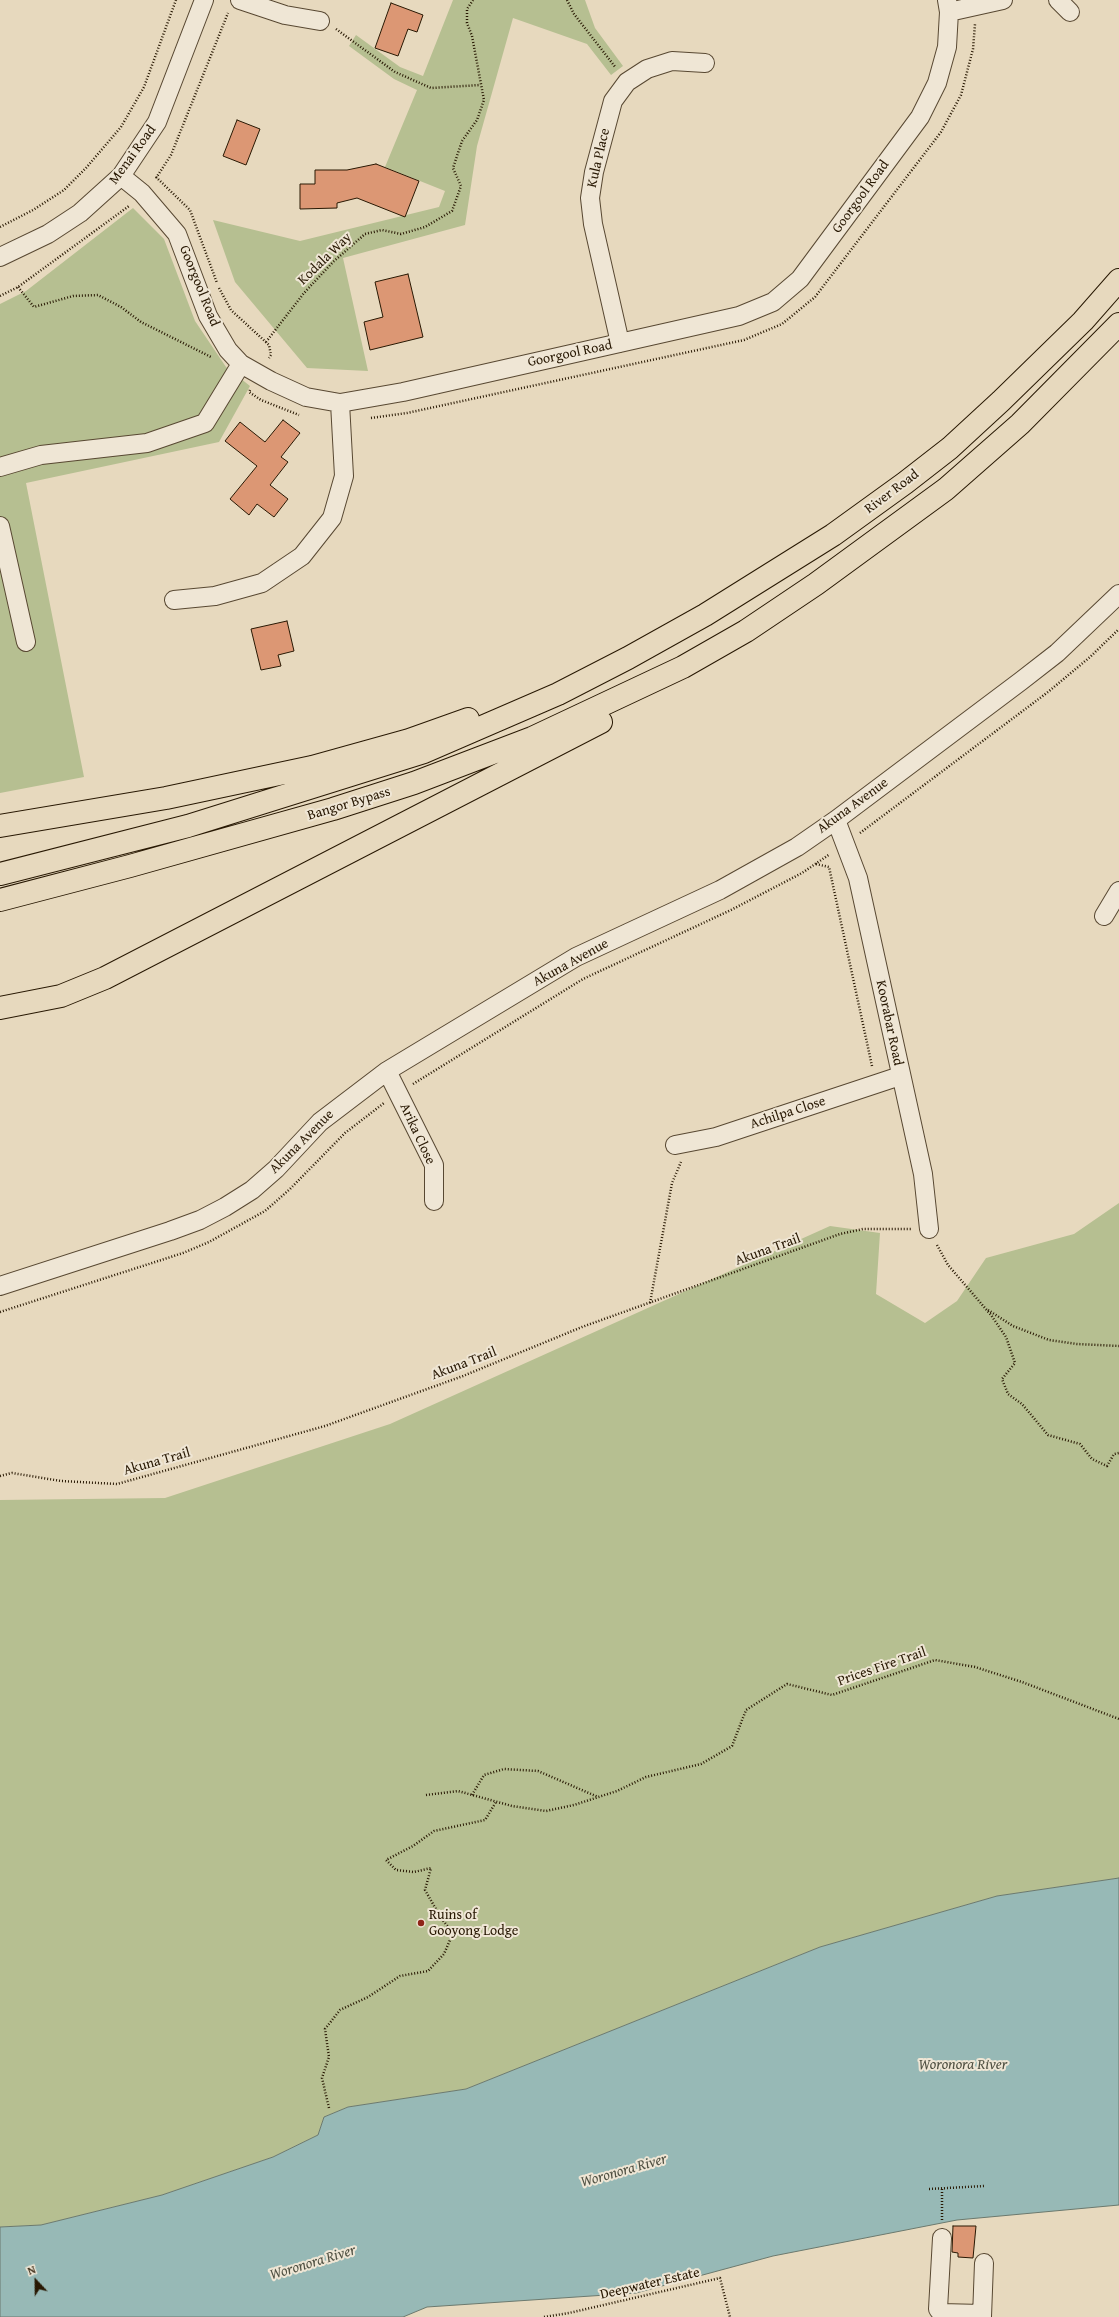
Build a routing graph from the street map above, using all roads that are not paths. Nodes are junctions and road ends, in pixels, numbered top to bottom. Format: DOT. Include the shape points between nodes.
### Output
graph roads {
  1 [pos="204,0"];
  2 [pos="240,0"];
  3 [pos="1003,0"];
  4 [pos="948,6"];
  5 [pos="320,21"];
  6 [pos="705,63"];
  7 [pos="121,176"];
  8 [pos="0,257"];
  9 [pos="1119,280"];
  10 [pos="1119,324"];
  11 [pos="620,343"];
  12 [pos="241,364"];
  13 [pos="340,403"];
  14 [pos="0,467"];
  15 [pos="0,526"];
  16 [pos="1119,594"];
  17 [pos="174,600"];
  18 [pos="26,642"];
  19 [pos="628,658"];
  20 [pos="683,667"];
  21 [pos="836,820"];
  22 [pos="0,826"];
  23 [pos="0,874"];
  24 [pos="1119,891"];
  25 [pos="0,900"];
  26 [pos="1104,916"];
  27 [pos="0,1008"];
  28 [pos="387,1071"];
  29 [pos="900,1076"];
  30 [pos="682,1144"];
  31 [pos="434,1201"];
  32 [pos="929,1229"];
  33 [pos="0,1286"];
  34 [pos="942,2238"];
  35 [pos="984,2263"];
  36 [pos="982,2316"];
  1 -- 7 [label="street, Menai Road" via="157,122"];
  2 -- 5 [label="street" via="285,16"];
  3 -- 4 [label="street" via="976,6"];
  4 -- 11 [label="street, Goorgool Road" via="947,47 936,83 920,116 800,279 774,302 740,316"];
  6 -- 11 [label="street, Kula Place" via="672,61 647,70 627,82 614,101 594,172 590,198 593,224"];
  7 -- 8 [label="street, Menai Road" via="80,213 48,234"];
  7 -- 12 [label="street, Goorgool Road" via="142,193 177,234 208,316 228,350"];
  9 -- 19 [label="main road, River Road" via="1083,321 1001,401 950,448 905,483 827,539 711,611"];
  10 -- 20 [label="main road, River Road" via="1020,424 946,489 816,584 746,631"];
  11 -- 13 [label="street, Goorgool Road" via="403,392"];
  12 -- 13 [label="street, Goorgool Road" via="306,397"];
  12 -- 14 [label="street" via="205,422 146,443 41,455"];
  13 -- 17 [label="street" via="344,476 332,518 302,556 262,583 215,596"];
  15 -- 18 [label="street"];
  16 -- 21 [label="street, Akuna Avenue" via="1051,657"];
  19 -- 22 [label="main road" via="468,719 363,754 166,798"];
  19 -- 23 [label="main road, Bangor Bypass" via="491,725 417,755 188,826"];
  20 -- 25 [label="main road, Bangor Bypass" via="532,738 414,783 318,814"];
  20 -- 27 [label="main road" via="605,720 105,978 61,996"];
  21 -- 28 [label="street, Akuna Avenue" via="768,864 720,890 576,957"];
  21 -- 29 [label="street, Koorabar Road" via="858,878"];
  24 -- 26 [label="street"];
  28 -- 31 [label="street, Arika Close" via="434,1165"];
  28 -- 33 [label="street, Akuna Avenue" via="320,1122 276,1169 252,1190 225,1207 170,1231"];
  29 -- 30 [label="street, Achilpa Close" via="716,1137"];
  29 -- 32 [label="street, Koorabar Road" via="923,1174"];
  34 -- 36 [label="street" via="938,2309 941,2313"];
  35 -- 36 [label="street"];
}
